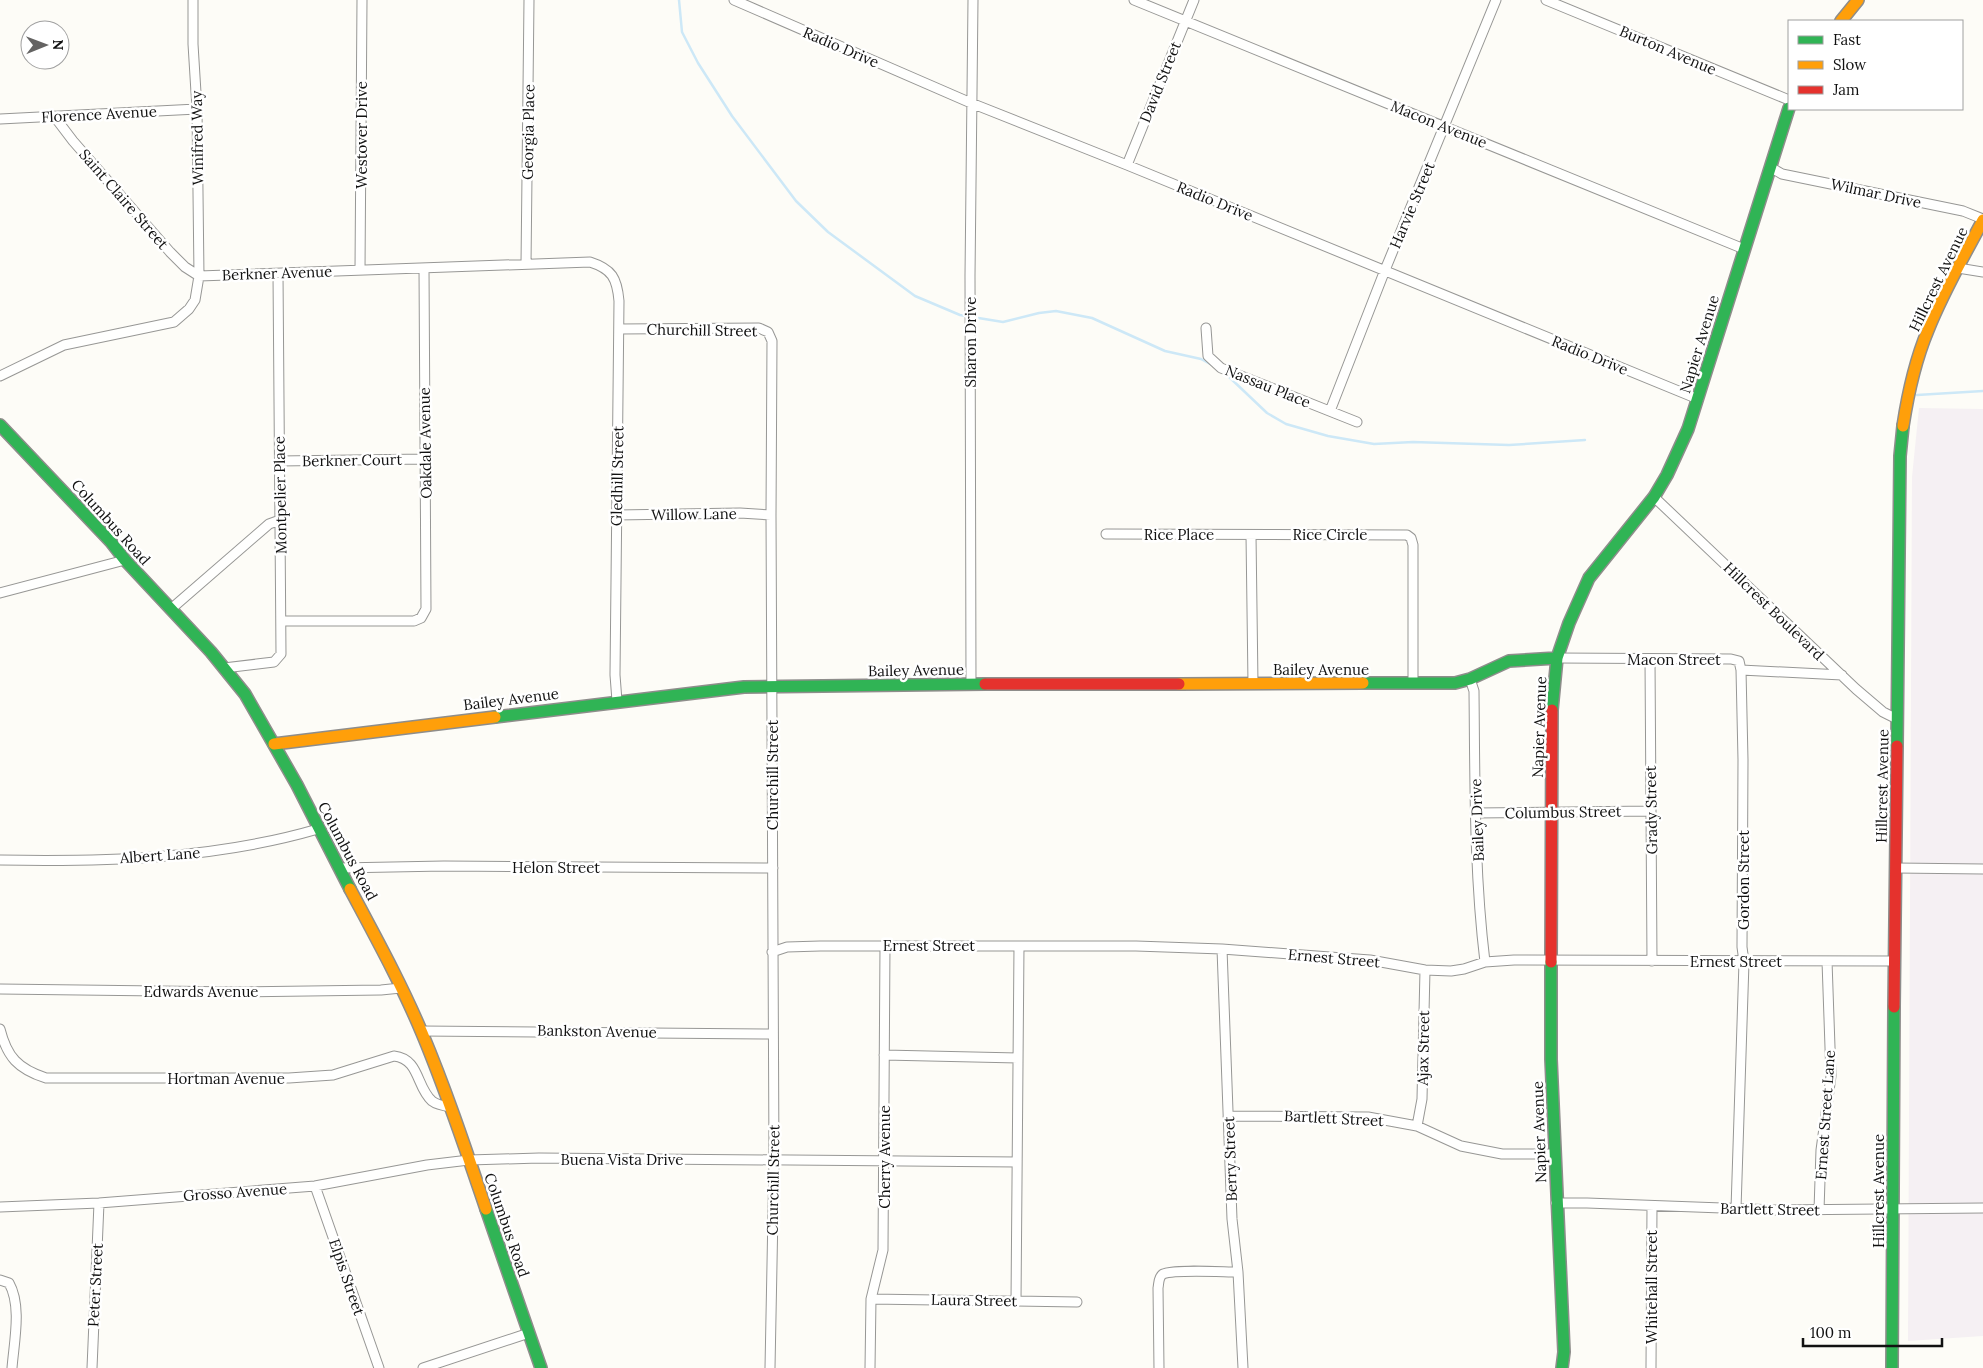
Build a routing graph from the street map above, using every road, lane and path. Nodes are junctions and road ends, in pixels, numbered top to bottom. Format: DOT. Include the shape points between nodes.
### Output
graph roads {
  1 [pos="193,0"];
  2 [pos="362,0"];
  3 [pos="529,0"];
  4 [pos="734,0"];
  5 [pos="973,0"];
  6 [pos="1134,0"];
  7 [pos="1194,0"];
  8 [pos="1496,0"];
  9 [pos="1546,0"];
  10 [pos="1858,0"];
  11 [pos="1842,20"];
  12 [pos="1185,21"];
  13 [pos="1788,100"];
  14 [pos="971,103"];
  15 [pos="197,109"];
  16 [pos="1788,110"];
  17 [pos="54,116"];
  18 [pos="0,119"];
  19 [pos="1445,127"];
  20 [pos="1127,165"];
  21 [pos="1770,167"];
  22 [pos="1983,220"];
  23 [pos="1744,249"];
  24 [pos="594,263"];
  25 [pos="526,264"];
  26 [pos="424,268"];
  27 [pos="1958,268"];
  28 [pos="360,270"];
  29 [pos="1384,270"];
  30 [pos="1983,272"];
  31 [pos="278,274"];
  32 [pos="198,276"];
  33 [pos="1206,328"];
  34 [pos="619,329"];
  35 [pos="0,376"];
  36 [pos="1698,399"];
  37 [pos="1330,411"];
  38 [pos="1357,422"];
  39 [pos="0,425"];
  40 [pos="426,459"];
  41 [pos="279,461"];
  42 [pos="1654,497"];
  43 [pos="771,515"];
  44 [pos="617,516"];
  45 [pos="280,520"];
  46 [pos="1106,534"];
  47 [pos="1251,535"];
  48 [pos="125,560"];
  49 [pos="0,593"];
  50 [pos="171,609"];
  51 [pos="281,621"];
  52 [pos="1558,658"];
  53 [pos="1650,659"];
  54 [pos="224,668"];
  55 [pos="1741,670"];
  56 [pos="1842,676"];
  57 [pos="1470,679"];
  58 [pos="1413,683"];
  59 [pos="971,684"];
  60 [pos="1253,684"];
  61 [pos="772,687"];
  62 [pos="616,701"];
  63 [pos="1897,719"];
  64 [pos="274,744"];
  65 [pos="1651,811"];
  66 [pos="1552,812"];
  67 [pos="1475,813"];
  68 [pos="318,829"];
  69 [pos="0,860"];
  70 [pos="340,868"];
  71 [pos="773,868"];
  72 [pos="1896,868"];
  73 [pos="1983,869"];
  74 [pos="885,945"];
  75 [pos="1019,946"];
  76 [pos="1222,949"];
  77 [pos="772,952"];
  78 [pos="1652,961"];
  79 [pos="1827,961"];
  80 [pos="1894,961"];
  81 [pos="1485,962"];
  82 [pos="1552,962"];
  83 [pos="1744,962"];
  84 [pos="1424,970"];
  85 [pos="401,988"];
  86 [pos="0,989"];
  87 [pos="0,1028"];
  88 [pos="421,1031"];
  89 [pos="773,1034"];
  90 [pos="884,1055"];
  91 [pos="1018,1058"];
  92 [pos="451,1108"];
  93 [pos="1228,1116"];
  94 [pos="1417,1126"];
  95 [pos="1554,1154"];
  96 [pos="469,1160"];
  97 [pos="774,1160"];
  98 [pos="884,1161"];
  99 [pos="1017,1162"];
  100 [pos="315,1186"];
  101 [pos="99,1202"];
  102 [pos="1556,1203"];
  103 [pos="1652,1206"];
  104 [pos="0,1207"];
  105 [pos="1983,1208"];
  106 [pos="1736,1209"];
  107 [pos="1893,1209"];
  108 [pos="1819,1210"];
  109 [pos="1238,1272"];
  110 [pos="0,1280"];
  111 [pos="871,1299"];
  112 [pos="1016,1300"];
  113 [pos="1077,1302"];
  114 [pos="529,1333"];
  115 [pos="12,1368"];
  116 [pos="92,1368"];
  117 [pos="379,1368"];
  118 [pos="423,1368"];
  119 [pos="541,1368"];
  120 [pos="770,1368"];
  121 [pos="870,1368"];
  122 [pos="1159,1368"];
  123 [pos="1243,1368"];
  124 [pos="1562,1368"];
  125 [pos="1650,1368"];
  126 [pos="1892,1368"];
  1 -- 15 [label="street, Winifred Way"];
  2 -- 28 [label="street, Westover Drive"];
  3 -- 25 [label="street, Georgia Place"];
  4 -- 14 [label="street, Radio Drive"];
  5 -- 14 [label="street, Sharon Drive"];
  6 -- 12 [label="street, Macon Avenue"];
  7 -- 12 [label="street, David Street"];
  8 -- 19 [label="street, Harvie Street"];
  9 -- 13 [label="street, Burton Avenue"];
  10 -- 11 [label="street"];
  12 -- 19 [label="street, Macon Avenue"];
  12 -- 20 [label="street, David Street"];
  14 -- 20 [label="street, Radio Drive"];
  14 -- 59 [label="street, Sharon Drive"];
  15 -- 17 [label="street, Florence Avenue"];
  15 -- 32 [label="street, Winifred Way"];
  16 -- 21 [label="street, Napier Avenue"];
  17 -- 18 [label="street, Florence Avenue"];
  17 -- 32 [label="street, Saint Claire Street" via="72,141 170,252"];
  19 -- 23 [label="street, Macon Avenue"];
  19 -- 29 [label="street, Harvie Street"];
  20 -- 29 [label="street, Radio Drive"];
  21 -- 22 [label="street, Wilmar Drive" via="1782,174 1963,211"];
  21 -- 23 [label="street, Napier Avenue"];
  22 -- 27 [label="street, Hillcrest Avenue"];
  23 -- 36 [label="street, Napier Avenue"];
  24 -- 25 [label="street, Berkner Avenue"];
  24 -- 34 [label="street, Gledhill Street" via="603,266 615,280"];
  25 -- 26 [label="street, Berkner Avenue"];
  26 -- 28 [label="street, Berkner Avenue"];
  26 -- 40 [label="street, Oakdale Avenue"];
  27 -- 30 [label="street"];
  27 -- 63 [label="street, Hillcrest Avenue" via="1922,347 1912,377 1902,431"];
  28 -- 31 [label="street, Berkner Avenue"];
  29 -- 36 [label="street, Radio Drive"];
  29 -- 37 [label="street, Harvie Street"];
  31 -- 32 [label="street, Berkner Avenue"];
  31 -- 41 [label="street, Montpelier Place"];
  32 -- 35 [label="street" via="195,300 174,322 64,346"];
  33 -- 37 [label="street, Nassau Place" via="1208,356 1221,368"];
  34 -- 43 [label="street, Churchill Street" via="759,328 768,332 772,341"];
  34 -- 44 [label="street, Gledhill Street"];
  36 -- 42 [label="street, Napier Avenue" via="1688,430"];
  37 -- 38 [label="street, Nassau Place"];
  39 -- 48 [label="street, Columbus Road"];
  40 -- 41 [label="street, Berkner Court"];
  40 -- 51 [label="street, Oakdale Avenue" via="426,606 421,618 394,622"];
  41 -- 45 [label="street, Montpelier Place"];
  42 -- 52 [label="street, Napier Avenue" via="1589,578 1568,623"];
  42 -- 56 [label="street, Hillcrest Boulevard"];
  43 -- 44 [label="street, Willow Lane"];
  43 -- 61 [label="street, Churchill Street"];
  44 -- 62 [label="street, Gledhill Street"];
  45 -- 50 [label="street" via="269,524"];
  45 -- 51 [label="street, Montpelier Place"];
  46 -- 47 [label="street, Rice Place"];
  47 -- 58 [label="street, Rice Circle" via="1392,534 1411,538"];
  47 -- 60 [label="street"];
  48 -- 49 [label="street"];
  48 -- 50 [label="street, Columbus Road"];
  50 -- 54 [label="street, Columbus Road"];
  51 -- 54 [label="street, Montpelier Place" via="282,650 277,660"];
  52 -- 53 [label="street, Macon Street"];
  52 -- 57 [label="street, Bailey Avenue" via="1510,661"];
  52 -- 66 [label="street, Napier Avenue" via="1552,713"];
  53 -- 55 [label="street, Macon Street" via="1731,659 1739,661"];
  53 -- 65 [label="street, Grady Street"];
  54 -- 64 [label="street, Columbus Road" via="245,694"];
  55 -- 56 [label="street, Macon Street"];
  55 -- 83 [label="street, Gordon Street"];
  56 -- 63 [label="street, Hillcrest Boulevard"];
  57 -- 58 [label="street, Bailey Avenue" via="1456,683"];
  57 -- 67 [label="street, Bailey Drive" via="1474,691"];
  58 -- 60 [label="street, Bailey Avenue"];
  59 -- 60 [label="street, Bailey Avenue"];
  59 -- 61 [label="street, Bailey Avenue"];
  61 -- 62 [label="street, Bailey Avenue" via="744,687"];
  61 -- 71 [label="street, Churchill Street"];
  62 -- 64 [label="street, Bailey Avenue"];
  63 -- 72 [label="street, Hillcrest Avenue"];
  64 -- 68 [label="street, Columbus Road"];
  65 -- 66 [label="street, Columbus Street"];
  65 -- 78 [label="street, Grady Street"];
  66 -- 67 [label="street, Columbus Street"];
  66 -- 82 [label="street, Napier Avenue"];
  67 -- 81 [label="street, Bailey Drive"];
  68 -- 69 [label="street, Albert Lane" via="220,851 136,858"];
  68 -- 70 [label="street, Columbus Road"];
  70 -- 71 [label="street, Helon Street"];
  70 -- 85 [label="street, Columbus Road"];
  71 -- 77 [label="street, Churchill Street"];
  72 -- 73 [label="street"];
  72 -- 80 [label="street, Hillcrest Avenue"];
  74 -- 75 [label="street, Ernest Street"];
  74 -- 77 [label="street, Ernest Street" via="787,947"];
  74 -- 90 [label="street, Cherry Avenue"];
  75 -- 76 [label="street, Ernest Street"];
  75 -- 91 [label="street"];
  76 -- 84 [label="street, Ernest Street" via="1370,960"];
  76 -- 93 [label="street, Berry Street"];
  77 -- 89 [label="street, Churchill Street"];
  78 -- 82 [label="street, Ernest Street"];
  78 -- 83 [label="street, Ernest Street"];
  79 -- 80 [label="street, Ernest Street"];
  79 -- 83 [label="street, Ernest Street"];
  79 -- 108 [label="street, Ernest Street Lane" via="1831,1076 1821,1150"];
  80 -- 107 [label="street, Hillcrest Avenue"];
  81 -- 82 [label="street, Ernest Street"];
  81 -- 84 [label="street, Ernest Street" via="1464,969"];
  82 -- 95 [label="street, Napier Avenue"];
  83 -- 106 [label="street, Gordon Street"];
  84 -- 94 [label="street, Ajax Street" via="1422,1099"];
  85 -- 86 [label="street, Edwards Avenue" via="239,992"];
  85 -- 88 [label="street, Columbus Road"];
  87 -- 92 [label="street, Hortman Avenue" via="3,1041 15,1062 31,1074 46,1078 298,1078 333,1075 394,1056 403,1057 410,1061 431,1100"];
  88 -- 89 [label="street, Bankston Avenue"];
  88 -- 92 [label="street, Columbus Road"];
  89 -- 97 [label="street, Churchill Street"];
  90 -- 91 [label="street"];
  90 -- 98 [label="street, Cherry Avenue"];
  91 -- 99 [label="street"];
  92 -- 96 [label="street, Columbus Road"];
  93 -- 94 [label="street, Bartlett Street" via="1368,1117"];
  93 -- 109 [label="street, Berry Street" via="1232,1219"];
  94 -- 95 [label="street, Bartlett Street" via="1461,1146 1502,1154"];
  95 -- 102 [label="street, Napier Avenue"];
  96 -- 97 [label="street, Buena Vista Drive"];
  96 -- 100 [label="street, Grosso Avenue"];
  96 -- 114 [label="street, Columbus Road"];
  97 -- 98 [label="street, Buena Vista Drive"];
  97 -- 120 [label="street, Churchill Street"];
  98 -- 99 [label="street, Buena Vista Drive"];
  98 -- 111 [label="street, Cherry Avenue" via="883,1250"];
  99 -- 112 [label="street"];
  100 -- 101 [label="street, Grosso Avenue"];
  100 -- 117 [label="street, Elpis Street"];
  101 -- 104 [label="street, Grosso Avenue"];
  101 -- 116 [label="street, Peter Street"];
  102 -- 103 [label="street, Bartlett Street"];
  102 -- 124 [label="street, Napier Avenue" via="1564,1352"];
  103 -- 106 [label="street, Bartlett Street"];
  103 -- 125 [label="street, Whitehall Street"];
  105 -- 107 [label="street, Bartlett Street"];
  106 -- 108 [label="street, Bartlett Street"];
  107 -- 108 [label="street, Bartlett Street"];
  107 -- 126 [label="street, Hillcrest Avenue"];
  109 -- 122 [label="street" via="1175,1272 1160,1278"];
  109 -- 123 [label="street, Berry Street"];
  110 -- 115 [label="street" via="9,1283 14,1300 16,1323"];
  111 -- 112 [label="street, Laura Street"];
  111 -- 121 [label="street, Cherry Avenue"];
  112 -- 113 [label="street, Laura Street"];
  114 -- 118 [label="street"];
  114 -- 119 [label="street, Columbus Road"];
}
